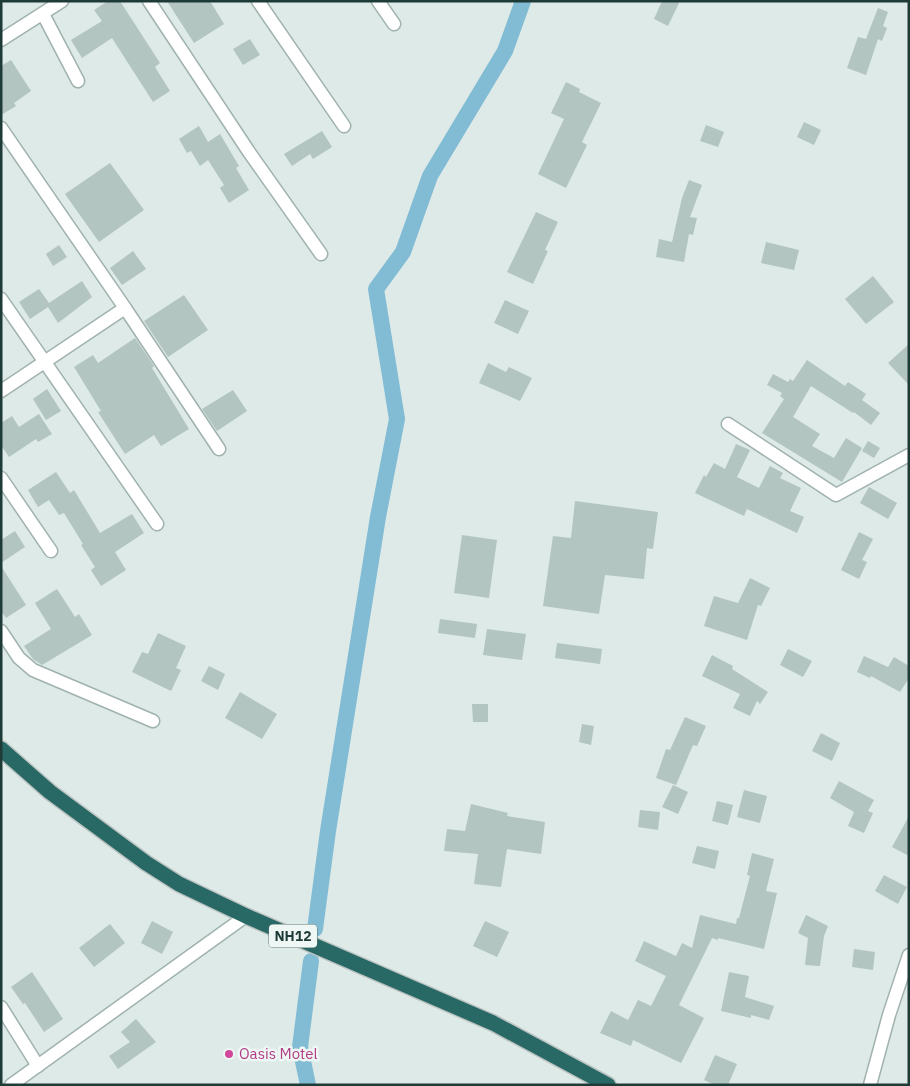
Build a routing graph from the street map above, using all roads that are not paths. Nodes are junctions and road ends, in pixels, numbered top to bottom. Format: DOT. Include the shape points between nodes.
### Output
graph roads {
  1 [pos="62,1"];
  2 [pos="149,1"];
  3 [pos="258,1"];
  4 [pos="378,1"];
  5 [pos="43,14"];
  6 [pos="394,24"];
  7 [pos="1,40"];
  8 [pos="78,80"];
  9 [pos="344,126"];
  10 [pos="1,128"];
  11 [pos="321,254"];
  12 [pos="1,299"];
  13 [pos="125,308"];
  14 [pos="43,362"];
  15 [pos="1,391"];
  16 [pos="728,424"];
  17 [pos="219,449"];
  18 [pos="909,455"];
  19 [pos="1,478"];
  20 [pos="157,524"];
  21 [pos="51,551"];
  22 [pos="1,631"];
  23 [pos="153,721"];
  24 [pos="1,749"];
  25 [pos="246,916"];
  26 [pos="909,955"];
  27 [pos="1,1007"];
  28 [pos="38,1066"];
  29 [pos="11,1085"];
  30 [pos="608,1085"];
  31 [pos="870,1085"];
  1 -- 5 [label="street"];
  2 -- 11 [label="street"];
  3 -- 9 [label="street"];
  4 -- 6 [label="street"];
  5 -- 7 [label="street"];
  5 -- 8 [label="street"];
  10 -- 13 [label="street"];
  12 -- 14 [label="street"];
  13 -- 14 [label="street"];
  13 -- 17 [label="street"];
  14 -- 15 [label="street"];
  14 -- 20 [label="street"];
  16 -- 18 [label="street" via="836,495"];
  19 -- 21 [label="street"];
  22 -- 23 [label="street" via="19,658 33,670"];
  24 -- 25 [label="highway, NH12" via="50,792 146,863 179,884"];
  25 -- 28 [label="street"];
  25 -- 30 [label="highway, NH12" via="493,1024"];
  26 -- 31 [label="street"];
  27 -- 28 [label="street"];
  28 -- 29 [label="street"];
}
